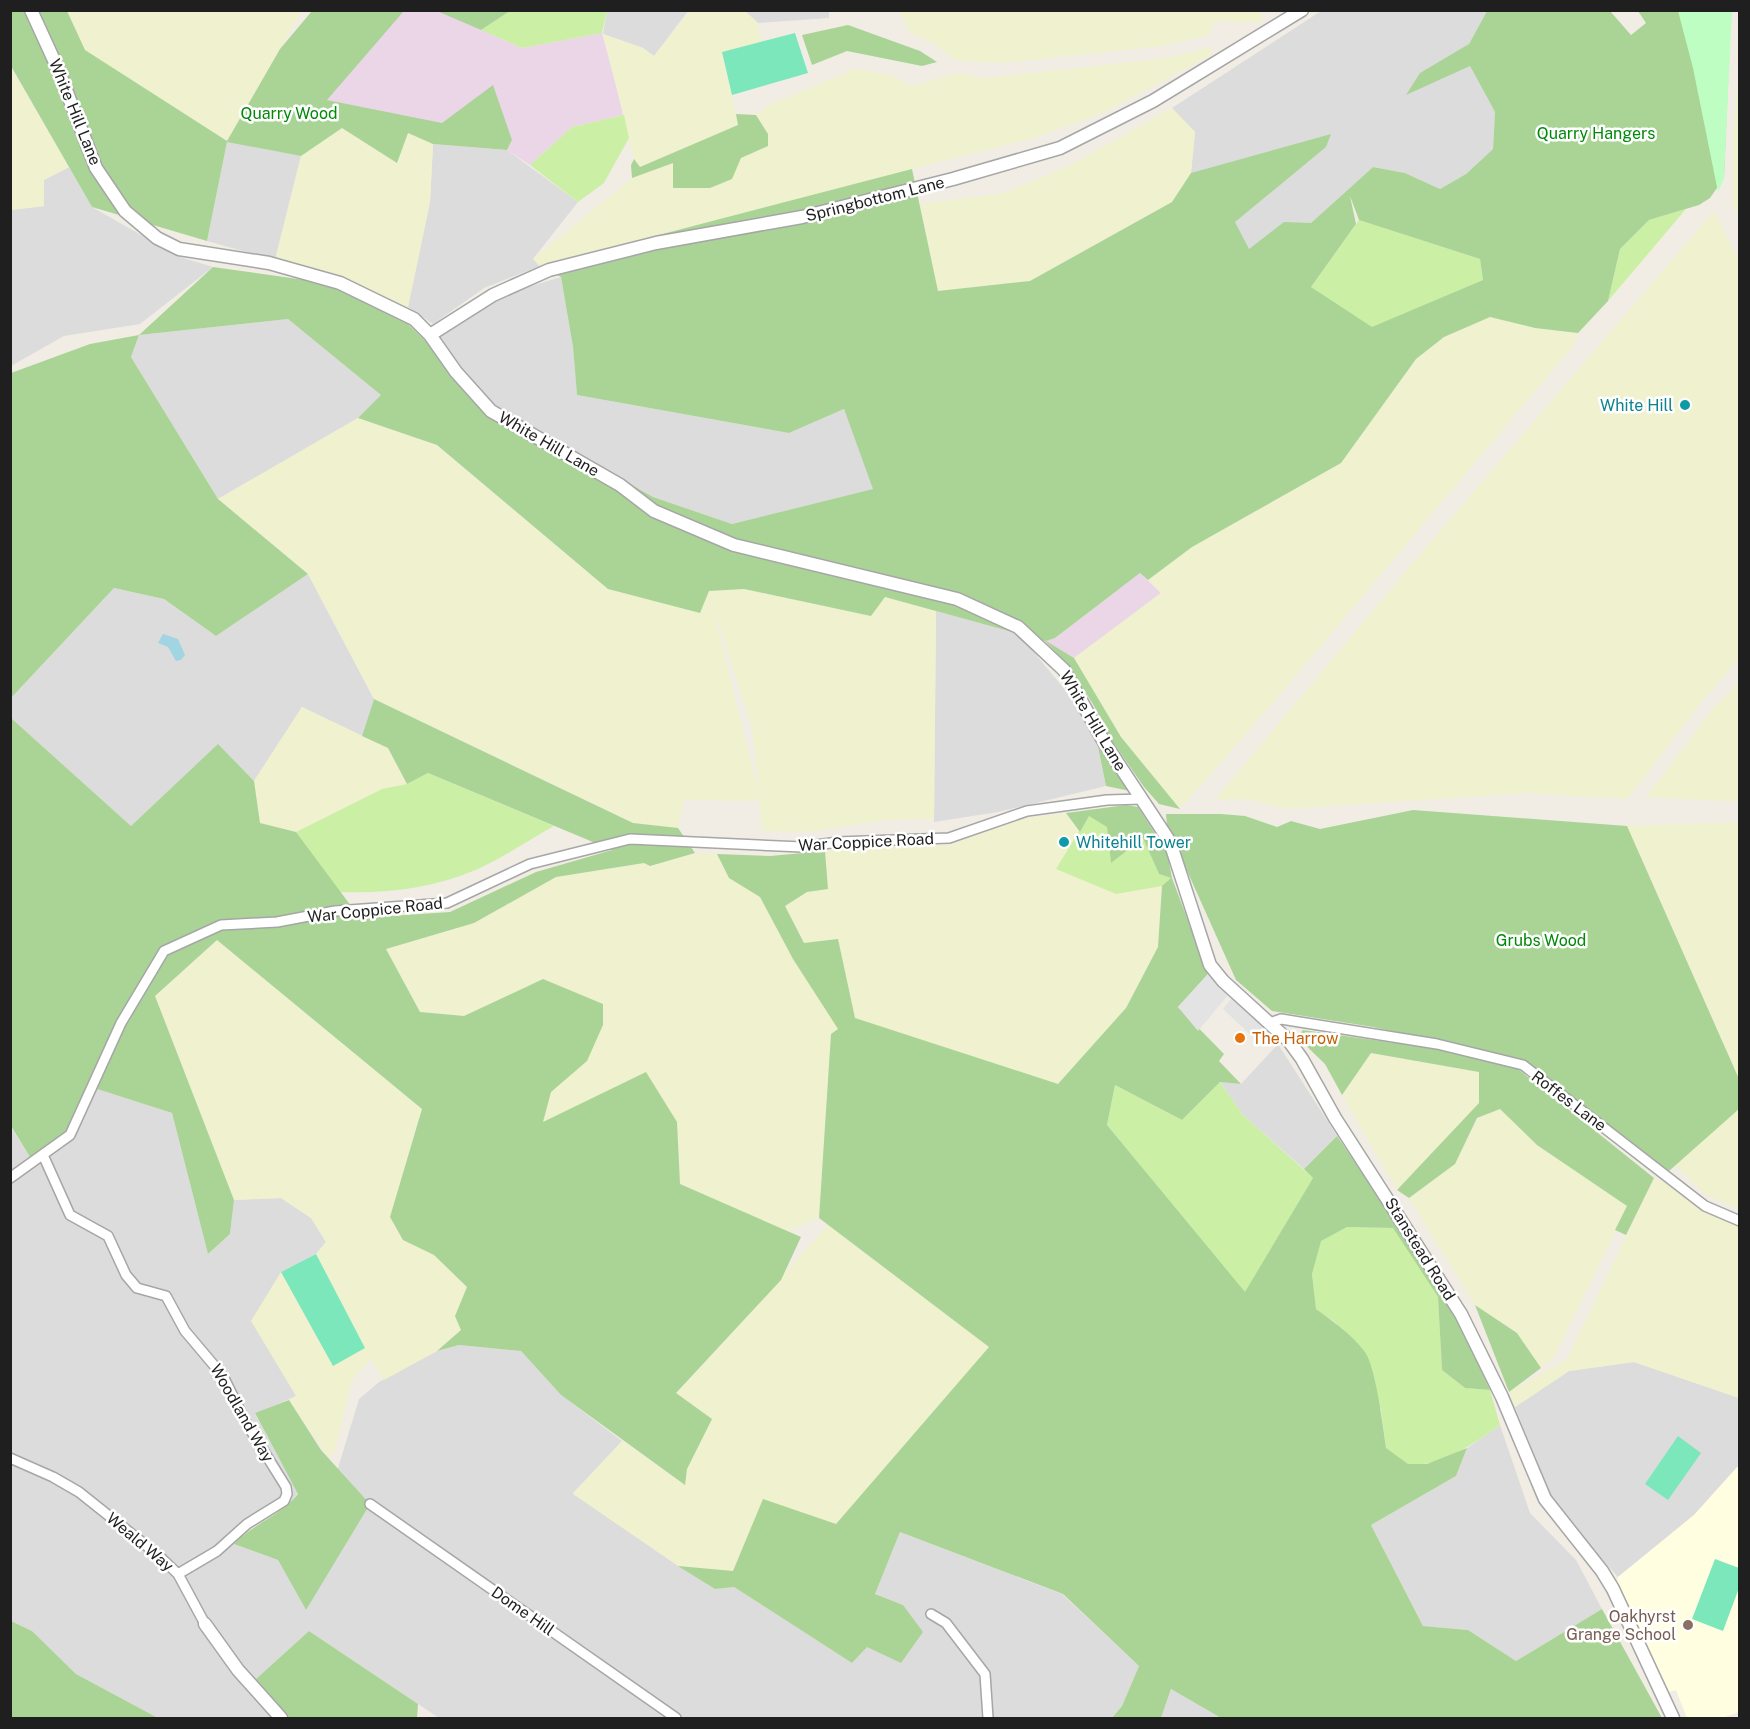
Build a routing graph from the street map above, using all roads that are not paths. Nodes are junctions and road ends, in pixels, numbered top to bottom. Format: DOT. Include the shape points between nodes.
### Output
graph roads {
  1 [pos="31,10"];
  2 [pos="1302,10"];
  3 [pos="430,336"];
  4 [pos="1142,799"];
  5 [pos="1270,1023"];
  6 [pos="43,1155"];
  7 [pos="10,1178"];
  8 [pos="1740,1221"];
  9 [pos="10,1458"];
  10 [pos="370,1504"];
  11 [pos="178,1574"];
  12 [pos="931,1614"];
  13 [pos="206,1624"];
  14 [pos="281,1719"];
  15 [pos="676,1719"];
  16 [pos="988,1719"];
  17 [pos="1673,1719"];
  1 -- 3 [label="street, White Hill Lane" via="96,168 125,210 157,238 179,249 269,262 340,283 414,319"];
  2 -- 3 [label="street, Springbottom Lane" via="1153,101 1060,148 802,217 656,243 549,270 493,295"];
  3 -- 4 [label="street, White Hill Lane" via="491,411 620,485 654,511 734,545 957,599 1018,627 1064,669 1104,742"];
  4 -- 5 [label="street, Stanstead Road" via="1170,842 1210,964 1223,981"];
  4 -- 6 [label="street, War Coppice Road" via="1027,811 940,839 802,847 630,839 530,864 447,903 221,925 164,951 121,1023 70,1135"];
  5 -- 8 [label="street, Roffes Lane" via="1281,1019 1437,1044 1523,1065 1705,1206"];
  5 -- 17 [label="street, Stanstead Road" via="1302,1059 1335,1118 1461,1314 1502,1397 1545,1499 1608,1581"];
  6 -- 7 [label="street, War Coppice Road"];
  6 -- 11 [label="street, Woodland Way" via="70,1215 108,1236 126,1275 137,1288 166,1296 185,1331 223,1376 245,1421 286,1487 284,1501 247,1524 217,1551"];
  9 -- 11 [label="street, Weald Way" via="79,1492"];
  10 -- 15 [label="street, Dome Hill"];
  11 -- 13 [label="street, Weald Way"];
  12 -- 16 [label="street" via="946,1623 985,1674"];
  13 -- 14 [label="street, Weald Way" via="220,1648"];
}
